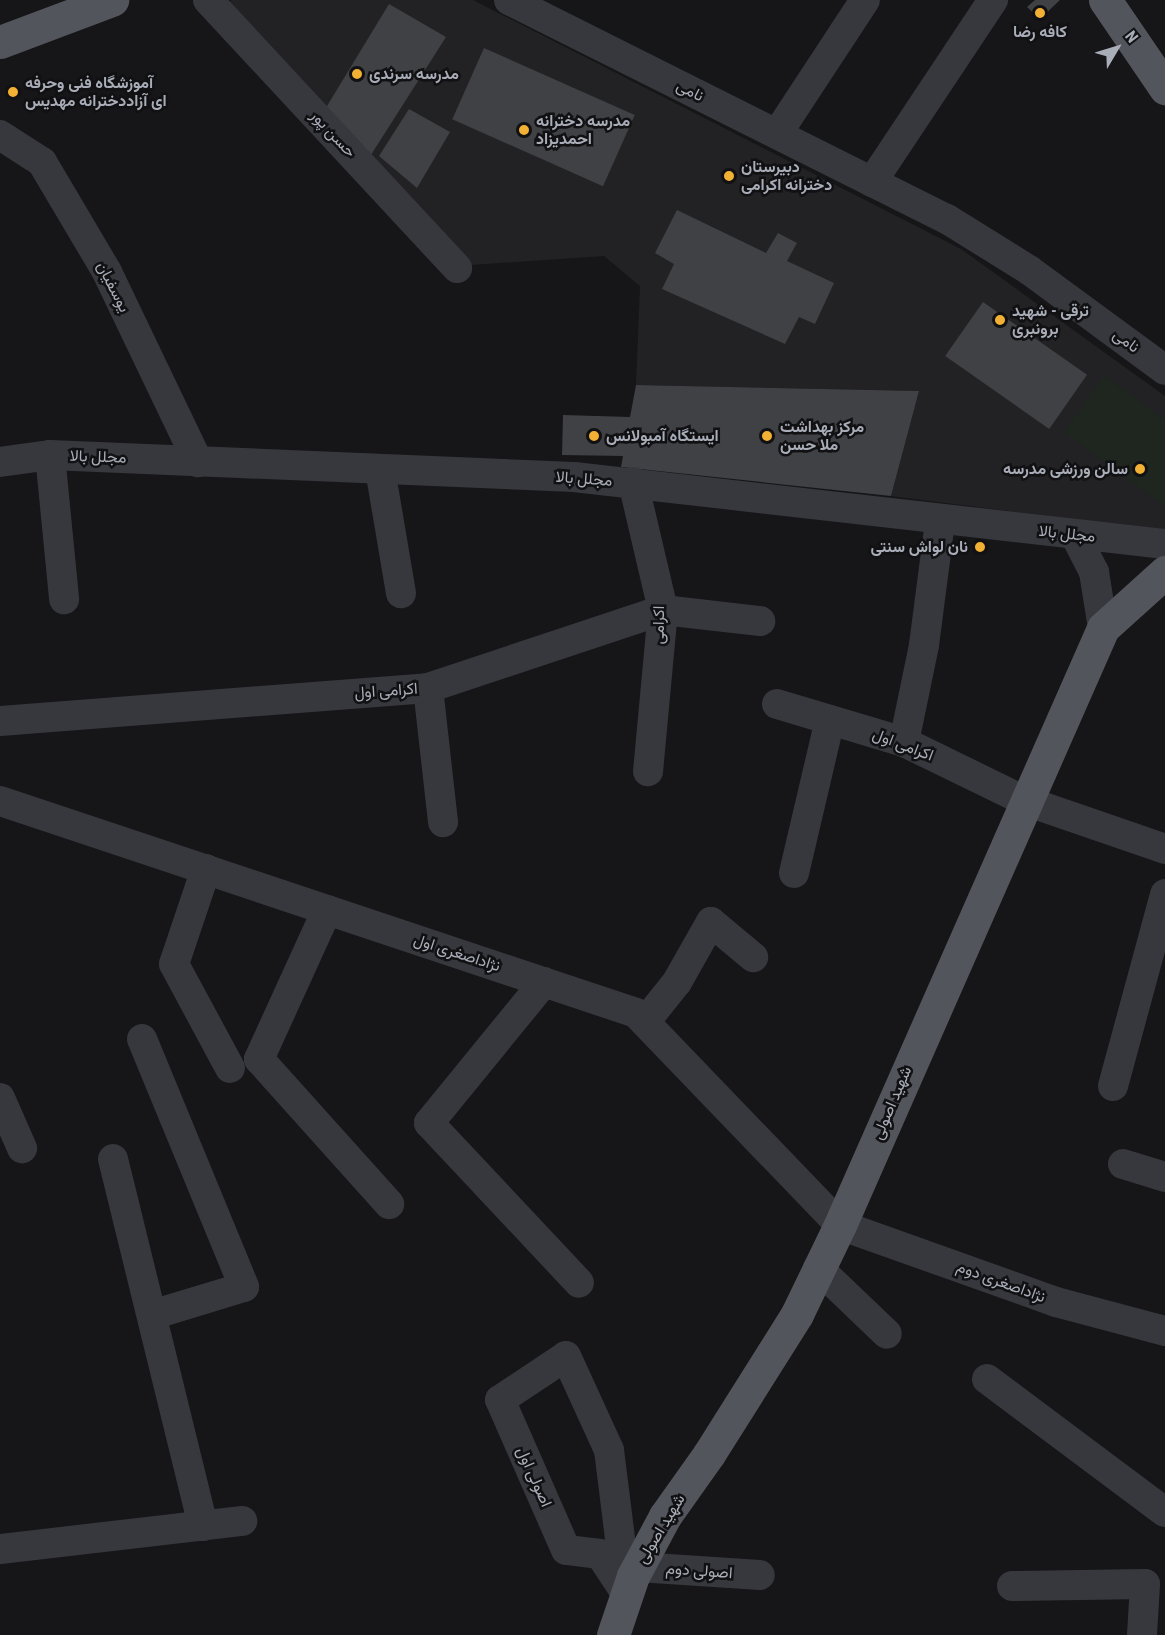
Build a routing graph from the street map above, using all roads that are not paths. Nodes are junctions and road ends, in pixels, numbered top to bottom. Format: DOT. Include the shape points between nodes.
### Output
graph roads {
  1 [pos="112,0"];
  2 [pos="208,0"];
  3 [pos="509,0"];
  4 [pos="866,0"];
  5 [pos="993,0"];
  6 [pos="1105,0"];
  7 [pos="0,42"];
  8 [pos="1165,88"];
  9 [pos="777,134"];
  10 [pos="0,135"];
  11 [pos="872,182"];
  12 [pos="457,268"];
  13 [pos="1165,370"];
  14 [pos="50,455"];
  15 [pos="0,462"];
  16 [pos="198,462"];
  17 [pos="380,469"];
  18 [pos="633,482"];
  19 [pos="940,520"];
  20 [pos="1075,535"];
  21 [pos="1165,544"];
  22 [pos="1165,572"];
  23 [pos="401,593"];
  24 [pos="64,599"];
  25 [pos="663,610"];
  26 [pos="760,621"];
  27 [pos="1103,628"];
  28 [pos="428,688"];
  29 [pos="777,704"];
  30 [pos="830,720"];
  31 [pos="0,721"];
  32 [pos="904,742"];
  33 [pos="648,771"];
  34 [pos="1023,800"];
  35 [pos="0,801"];
  36 [pos="443,822"];
  37 [pos="1165,849"];
  38 [pos="206,869"];
  39 [pos="794,873"];
  40 [pos="1165,894"];
  41 [pos="327,910"];
  42 [pos="753,957"];
  43 [pos="544,982"];
  44 [pos="645,1022"];
  45 [pos="142,1039"];
  46 [pos="230,1068"];
  47 [pos="1113,1086"];
  48 [pos="0,1098"];
  49 [pos="22,1148"];
  50 [pos="113,1159"];
  51 [pos="1123,1164"];
  52 [pos="1165,1177"];
  53 [pos="389,1204"];
  54 [pos="840,1225"];
  55 [pos="818,1268"];
  56 [pos="579,1283"];
  57 [pos="152,1315"];
  58 [pos="1165,1331"];
  59 [pos="887,1334"];
  60 [pos="987,1379"];
  61 [pos="1165,1512"];
  62 [pos="242,1521"];
  63 [pos="203,1526"];
  64 [pos="0,1549"];
  65 [pos="760,1575"];
  66 [pos="632,1581"];
  67 [pos="1012,1586"];
  68 [pos="613,1635"];
  69 [pos="1143,1635"];
  1 -- 7 [label="main road"];
  2 -- 12 [label="street, حسن پور"];
  3 -- 9 [label="street, نامی"];
  4 -- 9 [label="street"];
  5 -- 11 [label="street"];
  6 -- 8 [label="main road"];
  9 -- 11 [label="street, نامی"];
  10 -- 16 [label="street, یوسفیان" via="42,162 107,272"];
  11 -- 13 [label="street, نامی" via="947,219 1029,270"];
  14 -- 15 [label="street, مجلل بالا"];
  14 -- 16 [label="street, مجلل بالا"];
  14 -- 24 [label="street"];
  16 -- 17 [label="street, مجلل بالا"];
  17 -- 18 [label="street, مجلل بالا"];
  17 -- 23 [label="street"];
  18 -- 19 [label="street, مجلل بالا"];
  18 -- 25 [label="street, اکرامی"];
  19 -- 20 [label="street, مجلل بالا"];
  19 -- 32 [label="street" via="924,645"];
  20 -- 21 [label="street, مجلل بالا"];
  20 -- 27 [label="street" via="1094,572"];
  22 -- 27 [label="main road, شهید اصولی"];
  25 -- 26 [label="street, اکرامی اول"];
  25 -- 28 [label="street, اکرامی اول"];
  25 -- 33 [label="street, اکرامی"];
  27 -- 34 [label="main road, شهید اصولی"];
  28 -- 31 [label="street, اکرامی اول"];
  28 -- 36 [label="street"];
  29 -- 30 [label="street, اکرامی اول"];
  30 -- 32 [label="street, اکرامی اول"];
  30 -- 39 [label="street"];
  32 -- 34 [label="street, اکرامی اول"];
  34 -- 37 [label="street, اکرامی اول"];
  34 -- 54 [label="main road, شهید اصولی"];
  35 -- 38 [label="street, نژاداصغری اول"];
  38 -- 41 [label="street, نژاداصغری اول"];
  38 -- 46 [label="street" via="174,964"];
  40 -- 47 [label="street"];
  41 -- 43 [label="street, نژاداصغری اول"];
  41 -- 53 [label="street" via="259,1059"];
  42 -- 44 [label="street" via="711,922 677,982"];
  43 -- 44 [label="street, نژاداصغری اول" via="636,1013"];
  43 -- 56 [label="street" via="429,1123"];
  44 -- 54 [label="street, نژاداصغری اول"];
  45 -- 57 [label="street" via="244,1287"];
  48 -- 49 [label="street"];
  50 -- 57 [label="street"];
  51 -- 52 [label="street"];
  54 -- 55 [label="main road, شهید اصولی"];
  54 -- 58 [label="street, نژاداصغری دوم" via="1056,1302"];
  55 -- 59 [label="street"];
  55 -- 66 [label="main road, شهید اصولی" via="754,1384 665,1516"];
  57 -- 63 [label="street"];
  60 -- 61 [label="street"];
  62 -- 63 [label="street"];
  63 -- 64 [label="street"];
  65 -- 66 [label="street, اصولی دوم"];
  66 -- 66 [label="street, اصولی اول" via="609,1450 566,1356 500,1400 566,1550 600,1554"];
  66 -- 68 [label="main road, شهید اصولی"];
  67 -- 69 [label="street" via="1145,1584"];
}
